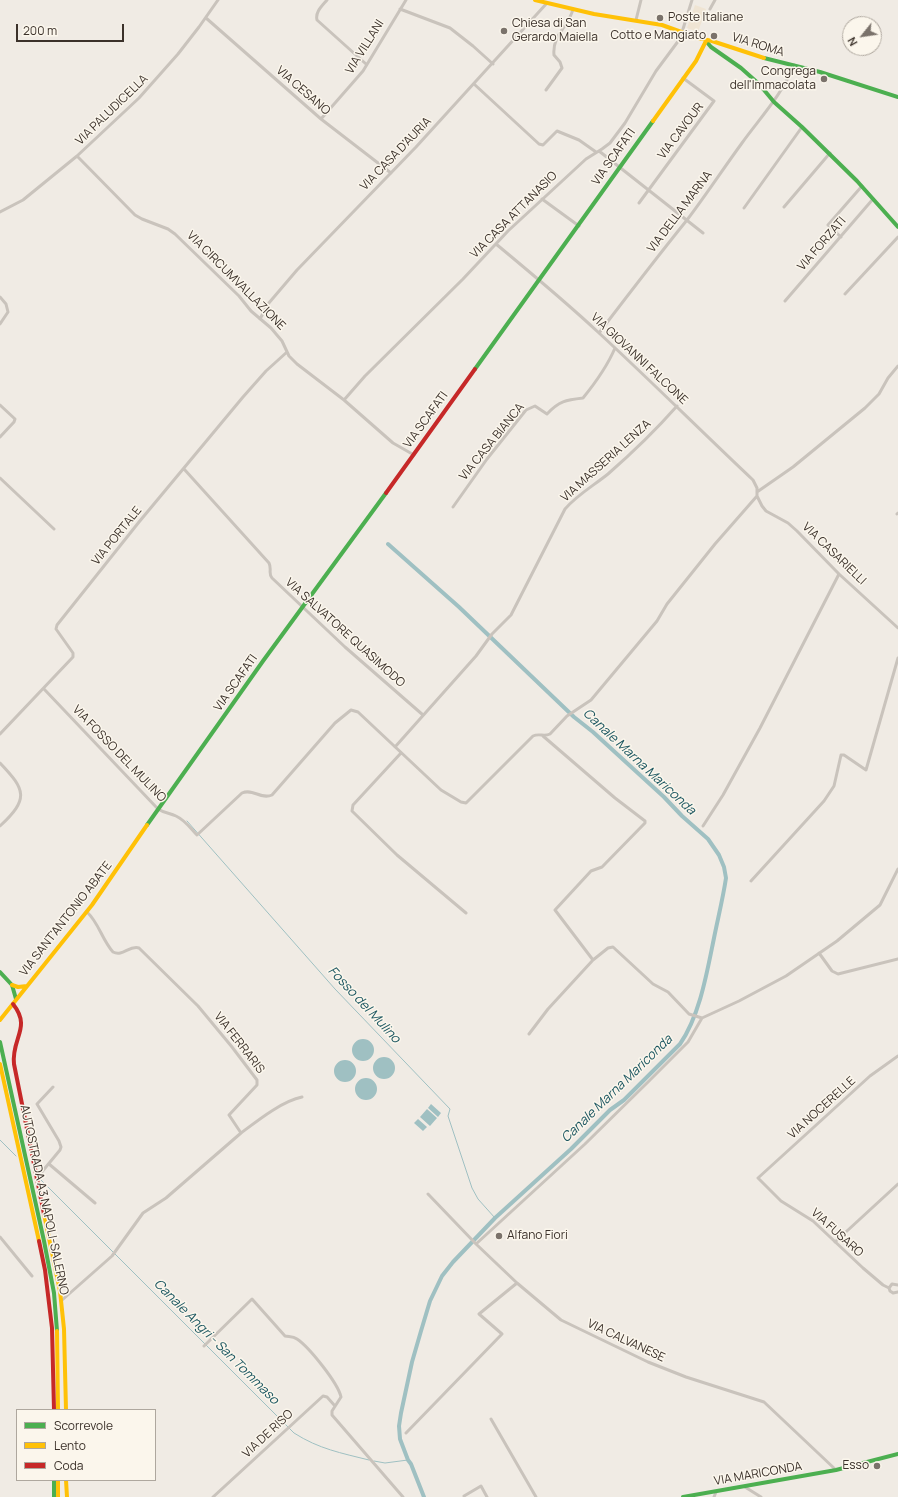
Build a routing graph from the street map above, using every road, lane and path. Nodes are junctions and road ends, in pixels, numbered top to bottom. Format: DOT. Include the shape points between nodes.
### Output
graph roads {
  1 [pos="218,0"];
  2 [pos="327,0"];
  3 [pos="406,0"];
  4 [pos="535,0"];
  5 [pos="641,0"];
  6 [pos="691,0"];
  7 [pos="715,0"];
  8 [pos="550,3"];
  9 [pos="400,9"];
  10 [pos="573,9"];
  11 [pos="710,9"];
  12 [pos="206,18"];
  13 [pos="636,20"];
  14 [pos="683,34"];
  15 [pos="706,41"];
  16 [pos="366,64"];
  17 [pos="493,64"];
  18 [pos="794,66"];
  19 [pos="683,78"];
  20 [pos="474,84"];
  21 [pos="546,90"];
  22 [pos="898,97"];
  23 [pos="774,102"];
  24 [pos="321,119"];
  25 [pos="802,127"];
  26 [pos="597,152"];
  27 [pos="830,154"];
  28 [pos="77,156"];
  29 [pos="620,167"];
  30 [pos="391,173"];
  31 [pos="862,186"];
  32 [pos="649,190"];
  33 [pos="542,199"];
  34 [pos="873,199"];
  35 [pos="640,203"];
  36 [pos="784,207"];
  37 [pos="744,208"];
  38 [pos="0,212"];
  39 [pos="687,220"];
  40 [pos="579,226"];
  41 [pos="898,227"];
  42 [pos="703,233"];
  43 [pos="898,236"];
  44 [pos="840,237"];
  45 [pos="496,244"];
  46 [pos="540,280"];
  47 [pos="845,294"];
  48 [pos="0,297"];
  49 [pos="785,301"];
  50 [pos="260,319"];
  51 [pos="0,324"];
  52 [pos="599,333"];
  53 [pos="615,348"];
  54 [pos="287,352"];
  55 [pos="898,366"];
  56 [pos="344,400"];
  57 [pos="0,405"];
  58 [pos="677,406"];
  59 [pos="0,438"];
  60 [pos="414,455"];
  61 [pos="184,468"];
  62 [pos="0,478"];
  63 [pos="757,494"];
  64 [pos="453,507"];
  65 [pos="54,529"];
  66 [pos="839,574"];
  67 [pos="302,609"];
  68 [pos="898,628"];
  69 [pos="898,658"];
  70 [pos="44,689"];
  71 [pos="424,715"];
  72 [pos="0,734"];
  73 [pos="542,735"];
  74 [pos="395,747"];
  75 [pos="401,753"];
  76 [pos="0,763"];
  77 [pos="158,809"];
  78 [pos="0,826"];
  79 [pos="703,826"];
  80 [pos="898,869"];
  81 [pos="752,881"];
  82 [pos="87,912"];
  83 [pos="466,914"];
  84 [pos="819,953"];
  85 [pos="898,959"];
  86 [pos="593,960"];
  87 [pos="0,972"];
  88 [pos="27,986"];
  89 [pos="14,988"];
  90 [pos="20,994"];
  91 [pos="16,999"];
  92 [pos="13,1004"];
  93 [pos="700,1018"];
  94 [pos="0,1020"];
  95 [pos="528,1034"];
  96 [pos="0,1042"];
  97 [pos="898,1056"];
  98 [pos="0,1064"];
  99 [pos="52,1087"];
  100 [pos="302,1097"];
  101 [pos="241,1133"];
  102 [pos="49,1164"];
  103 [pos="760,1176"];
  104 [pos="36,1180"];
  105 [pos="898,1184"];
  106 [pos="428,1194"];
  107 [pos="95,1203"];
  108 [pos="0,1237"];
  109 [pos="835,1242"];
  110 [pos="476,1243"];
  111 [pos="32,1276"];
  112 [pos="517,1283"];
  113 [pos="898,1284"];
  114 [pos="889,1288"];
  115 [pos="897,1294"];
  116 [pos="61,1302"];
  117 [pos="205,1344"];
  118 [pos="335,1406"];
  119 [pos="54,1409"];
  120 [pos="58,1409"];
  121 [pos="66,1409"];
  122 [pos="491,1419"];
  123 [pos="406,1433"];
  124 [pos="898,1454"];
  125 [pos="836,1470"];
  126 [pos="54,1481"];
  127 [pos="58,1481"];
  128 [pos="66,1481"];
  129 [pos="745,1487"];
  130 [pos="716,1492"];
  131 [pos="464,1496"];
  132 [pos="54,1497"];
  133 [pos="58,1497"];
  134 [pos="66,1497"];
  135 [pos="213,1497"];
  136 [pos="403,1497"];
  137 [pos="487,1497"];
  138 [pos="536,1497"];
  139 [pos="683,1497"];
  140 [pos="714,1497"];
  141 [pos="761,1497"];
  1 -- 12 [label="street, VIA PALUDICELLA"];
  2 -- 16 [label="street" via="316,14 317,20"];
  3 -- 9 [label="street, VIA VILLANI"];
  4 -- 8 [label="main road, VIA ROMA"];
  5 -- 13 [label="street"];
  6 -- 14 [label="street"];
  7 -- 11 [label="street"];
  8 -- 10 [label="main road, VIA ROMA"];
  8 -- 17 [label="street, VIA CASA D'AURIA"];
  9 -- 16 [label="street, VIA VILLANI"];
  9 -- 17 [label="street" via="450,28"];
  10 -- 13 [label="main road, VIA ROMA"];
  10 -- 21 [label="street" via="572,16 554,44 554,54 562,68"];
  12 -- 24 [label="street, VIA CESANO"];
  12 -- 28 [label="street, VIA PALUDICELLA" via="145,92"];
  13 -- 14 [label="main road, VIA ROMA" via="662,25"];
  14 -- 15 [label="main road, VIA ROMA"];
  14 -- 26 [label="street, VIA CASA ATTANASIO" via="648,82 625,123 610,143"];
  15 -- 18 [label="main road, VIA ROMA"];
  15 -- 19 [label="main road, VIA SCAFATI" via="696,61"];
  15 -- 23 [label="main road" via="759,84"];
  16 -- 24 [label="street, VIA VILLANI" via="355,82"];
  17 -- 20 [label="street, VIA CASA D'AURIA"];
  18 -- 22 [label="main road, VIA ROMA"];
  18 -- 23 [label="street, VIA DELLA MARNA"];
  19 -- 29 [label="main road, VIA SCAFATI"];
  19 -- 32 [label="street, VIA CAVOUR" via="714,102"];
  20 -- 26 [label="street" via="539,144 543,145 554,132 559,131"];
  20 -- 30 [label="street, VIA CASA D'AURIA"];
  23 -- 25 [label="main road"];
  23 -- 39 [label="street, VIA DELLA MARNA"];
  24 -- 30 [label="street, VIA CESANO"];
  25 -- 27 [label="main road"];
  25 -- 37 [label="street"];
  26 -- 29 [label="street"];
  26 -- 33 [label="street, VIA CASA ATTANASIO"];
  27 -- 31 [label="main road"];
  27 -- 36 [label="street"];
  28 -- 38 [label="street, VIA PALUDICELLA" via="23,200"];
  28 -- 50 [label="street, VIA CIRCUMVALLAZIONE" via="135,215 176,234"];
  29 -- 32 [label="street"];
  29 -- 40 [label="main road, VIA SCAFATI"];
  30 -- 50 [label="street, VIA CASA D'AURIA" via="297,270 272,299"];
  31 -- 34 [label="main road"];
  31 -- 44 [label="street" via="828,225"];
  32 -- 35 [label="street, VIA CAVOUR"];
  32 -- 39 [label="street"];
  33 -- 40 [label="street"];
  33 -- 45 [label="street, VIA CASA ATTANASIO"];
  34 -- 41 [label="main road"];
  34 -- 44 [label="street, VIA FORZATI"];
  39 -- 42 [label="street"];
  39 -- 52 [label="street, VIA DELLA MARNA"];
  40 -- 46 [label="main road, VIA SCAFATI"];
  43 -- 47 [label="street"];
  44 -- 49 [label="street, VIA FORZATI"];
  45 -- 46 [label="street, VIA GIOVANNI FALCONE"];
  45 -- 56 [label="street, VIA CASA ATTANASIO"];
  46 -- 52 [label="street, VIA GIOVANNI FALCONE"];
  46 -- 60 [label="main road, VIA SCAFATI"];
  48 -- 51 [label="street" via="8,312"];
  50 -- 54 [label="street, VIA CIRCUMVALLAZIONE" via="279,337"];
  52 -- 53 [label="street, VIA GIOVANNI FALCONE"];
  53 -- 58 [label="street, VIA GIOVANNI FALCONE"];
  53 -- 64 [label="street, VIA CASA BIANCA" via="600,377 583,398 566,400 555,405 547,414 535,406 526,410"];
  54 -- 56 [label="street, VIA CIRCUMVALLAZIONE" via="297,364"];
  54 -- 61 [label="street, VIA PORTALE" via="260,377"];
  55 -- 63 [label="street" via="879,394 865,408"];
  56 -- 60 [label="street, VIA CIRCUMVALLAZIONE" via="389,441"];
  57 -- 59 [label="street" via="15,419"];
  58 -- 63 [label="street, VIA GIOVANNI FALCONE" via="753,480 758,488"];
  58 -- 71 [label="street, VIA MASSERIA LENZA" via="618,465 572,500 511,615"];
  60 -- 67 [label="main road, VIA SCAFATI"];
  61 -- 67 [label="street, VIA SALVATORE QUASIMODO" via="269,563 272,578"];
  61 -- 70 [label="street, VIA PORTALE" via="57,625 56,629 74,655"];
  62 -- 65 [label="street"];
  63 -- 66 [label="street, VIA CASARIELLI" via="766,511 792,527"];
  63 -- 73 [label="street" via="714,544 667,604 657,621 591,700 567,716 550,734"];
  66 -- 68 [label="street, VIA CASARIELLI"];
  66 -- 79 [label="street" via="760,728"];
  67 -- 71 [label="street, VIA SALVATORE QUASIMODO"];
  67 -- 77 [label="main road, VIA SCAFATI"];
  69 -- 81 [label="street" via="866,770 844,755 841,756 834,786 824,801"];
  70 -- 72 [label="street, VIA PORTALE"];
  70 -- 77 [label="street, VIA FOSSO DEL MULINO"];
  71 -- 74 [label="street, VIA MASSERIA LENZA"];
  73 -- 75 [label="street, VIA FOSSO DEL MULINO" via="533,736 466,803 441,790"];
  73 -- 86 [label="street" via="615,798 646,821 602,868 591,871 554,910"];
  74 -- 75 [label="street, VIA FOSSO DEL MULINO"];
  74 -- 77 [label="street, VIA FOSSO DEL MULINO" via="358,712 351,710 335,723 272,795 265,796 245,791 197,835 183,820"];
  75 -- 83 [label="street" via="354,805 352,811 397,855"];
  76 -- 78 [label="street" via="16,780 20,790 16,810"];
  77 -- 82 [label="main road, VIA SANT'ANTONIO ABATE"];
  80 -- 84 [label="street" via="880,905"];
  82 -- 88 [label="main road, VIA SANT'ANTONIO ABATE"];
  82 -- 101 [label="street, VIA FERRARIS" via="113,952 119,954 135,947 144,951 198,1006 257,1080 257,1086 229,1115"];
  84 -- 85 [label="street" via="832,971 838,974"];
  84 -- 93 [label="street" via="786,976"];
  86 -- 93 [label="street" via="613,947 653,984 668,992 689,1014"];
  86 -- 95 [label="street"];
  87 -- 89 [label="main road"];
  88 -- 89 [label="main road"];
  88 -- 90 [label="main road, VIA SANT'ANTONIO ABATE"];
  89 -- 90 [label="main road"];
  89 -- 91 [label="main road"];
  90 -- 91 [label="main road, VIA SANT'ANTONIO ABATE"];
  91 -- 92 [label="main road, VIA SANT'ANTONIO ABATE"];
  92 -- 94 [label="main road, VIA SANT'ANTONIO ABATE"];
  92 -- 104 [label="main road" via="22,1017 22,1027 13,1053 14,1065"];
  93 -- 110 [label="street" via="688,1042 585,1144"];
  96 -- 120 [label="main road, AUTOSTRADA A3 NAPOLI-SALERNO" via="51,1278 58,1343"];
  97 -- 103 [label="street, VIA NOCERELLE" via="870,1076"];
  98 -- 119 [label="main road, AUTOSTRADA A3 NAPOLI-SALERNO" via="46,1276 52,1328"];
  99 -- 102 [label="street" via="37,1104 60,1144 60,1150"];
  100 -- 101 [label="street" via="262,1117"];
  101 -- 116 [label="street" via="166,1198 143,1212 112,1256"];
  102 -- 104 [label="street"];
  102 -- 107 [label="street"];
  103 -- 109 [label="street, VIA FUSARO" via="759,1180 781,1201 813,1221"];
  104 -- 116 [label="main road" via="56,1266"];
  105 -- 109 [label="street"];
  106 -- 110 [label="street, VIA CALVANESE"];
  108 -- 111 [label="street"];
  109 -- 114 [label="street, VIA FUSARO" via="883,1286"];
  110 -- 112 [label="street, VIA CALVANESE"];
  112 -- 123 [label="street" via="480,1314 502,1334"];
  112 -- 125 [label="street, VIA CALVANESE" via="561,1320 606,1342 686,1377 764,1402"];
  113 -- 114 [label="street" via="892,1284"];
  114 -- 115 [label="street, VIA FUSARO" via="891,1293"];
  116 -- 121 [label="main road"];
  117 -- 118 [label="street" via="252,1299 285,1336 297,1338 324,1368 341,1395"];
  118 -- 135 [label="street, VIA DE RISO" via="327,1396 323,1396"];
  118 -- 136 [label="street" via="332,1415"];
  122 -- 138 [label="street"];
  124 -- 125 [label="main road, VIA MARICONDA"];
  125 -- 129 [label="main road, VIA MARICONDA"];
  126 -- 132 [label="main road"];
  127 -- 133 [label="main road"];
  128 -- 134 [label="main road"];
  129 -- 130 [label="main road, VIA MARICONDA"];
  129 -- 141 [label="street"];
  130 -- 139 [label="main road, VIA MARICONDA"];
  130 -- 140 [label="street"];
  131 -- 137 [label="street" via="481,1486"];
}
